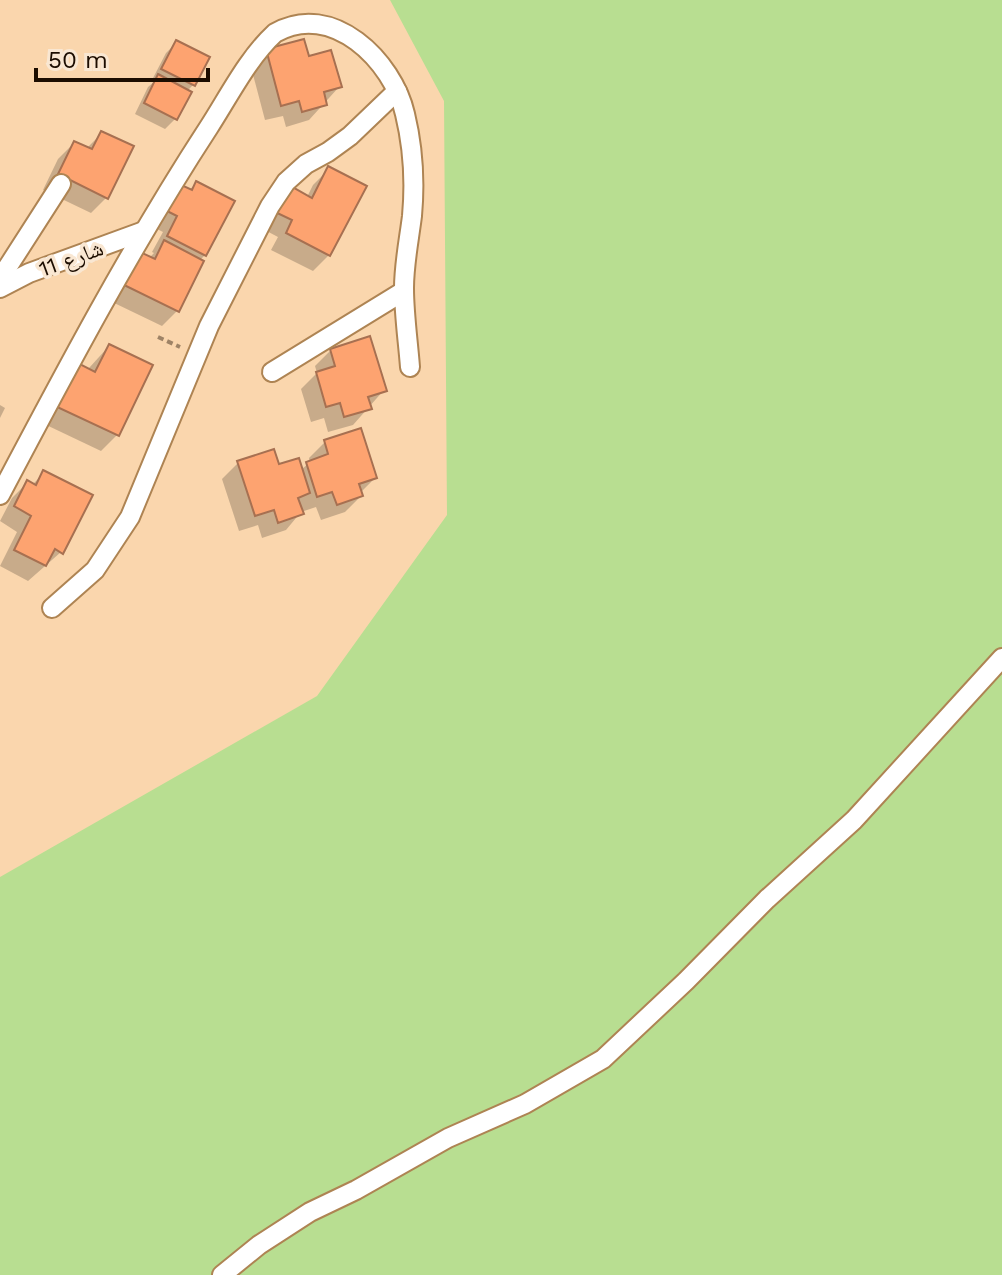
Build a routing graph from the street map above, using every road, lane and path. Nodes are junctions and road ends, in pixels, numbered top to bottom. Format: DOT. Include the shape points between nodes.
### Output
graph roads {
  1 [pos="397,91"];
  2 [pos="61,184"];
  3 [pos="144,231"];
  4 [pos="0,279"];
  5 [pos="0,288"];
  6 [pos="404,291"];
  7 [pos="410,367"];
  8 [pos="272,372"];
  9 [pos="0,495"];
  10 [pos="52,608"];
  11 [pos="1002,658"];
  12 [pos="222,1275"];
  1 -- 3 [label="street" via="363,36 323,15 300,17 276,31 260,50"];
  1 -- 6 [label="street" via="405,112 413,181"];
  1 -- 10 [label="street" via="350,136 286,182 209,326 130,517 95,570"];
  2 -- 4 [label="street"];
  3 -- 5 [label="street, شارع 11"];
  3 -- 9 [label="street"];
  6 -- 7 [label="street"];
  6 -- 8 [label="street"];
  11 -- 12 [label="street" via="854,820 603,1059 310,1212"];
}
